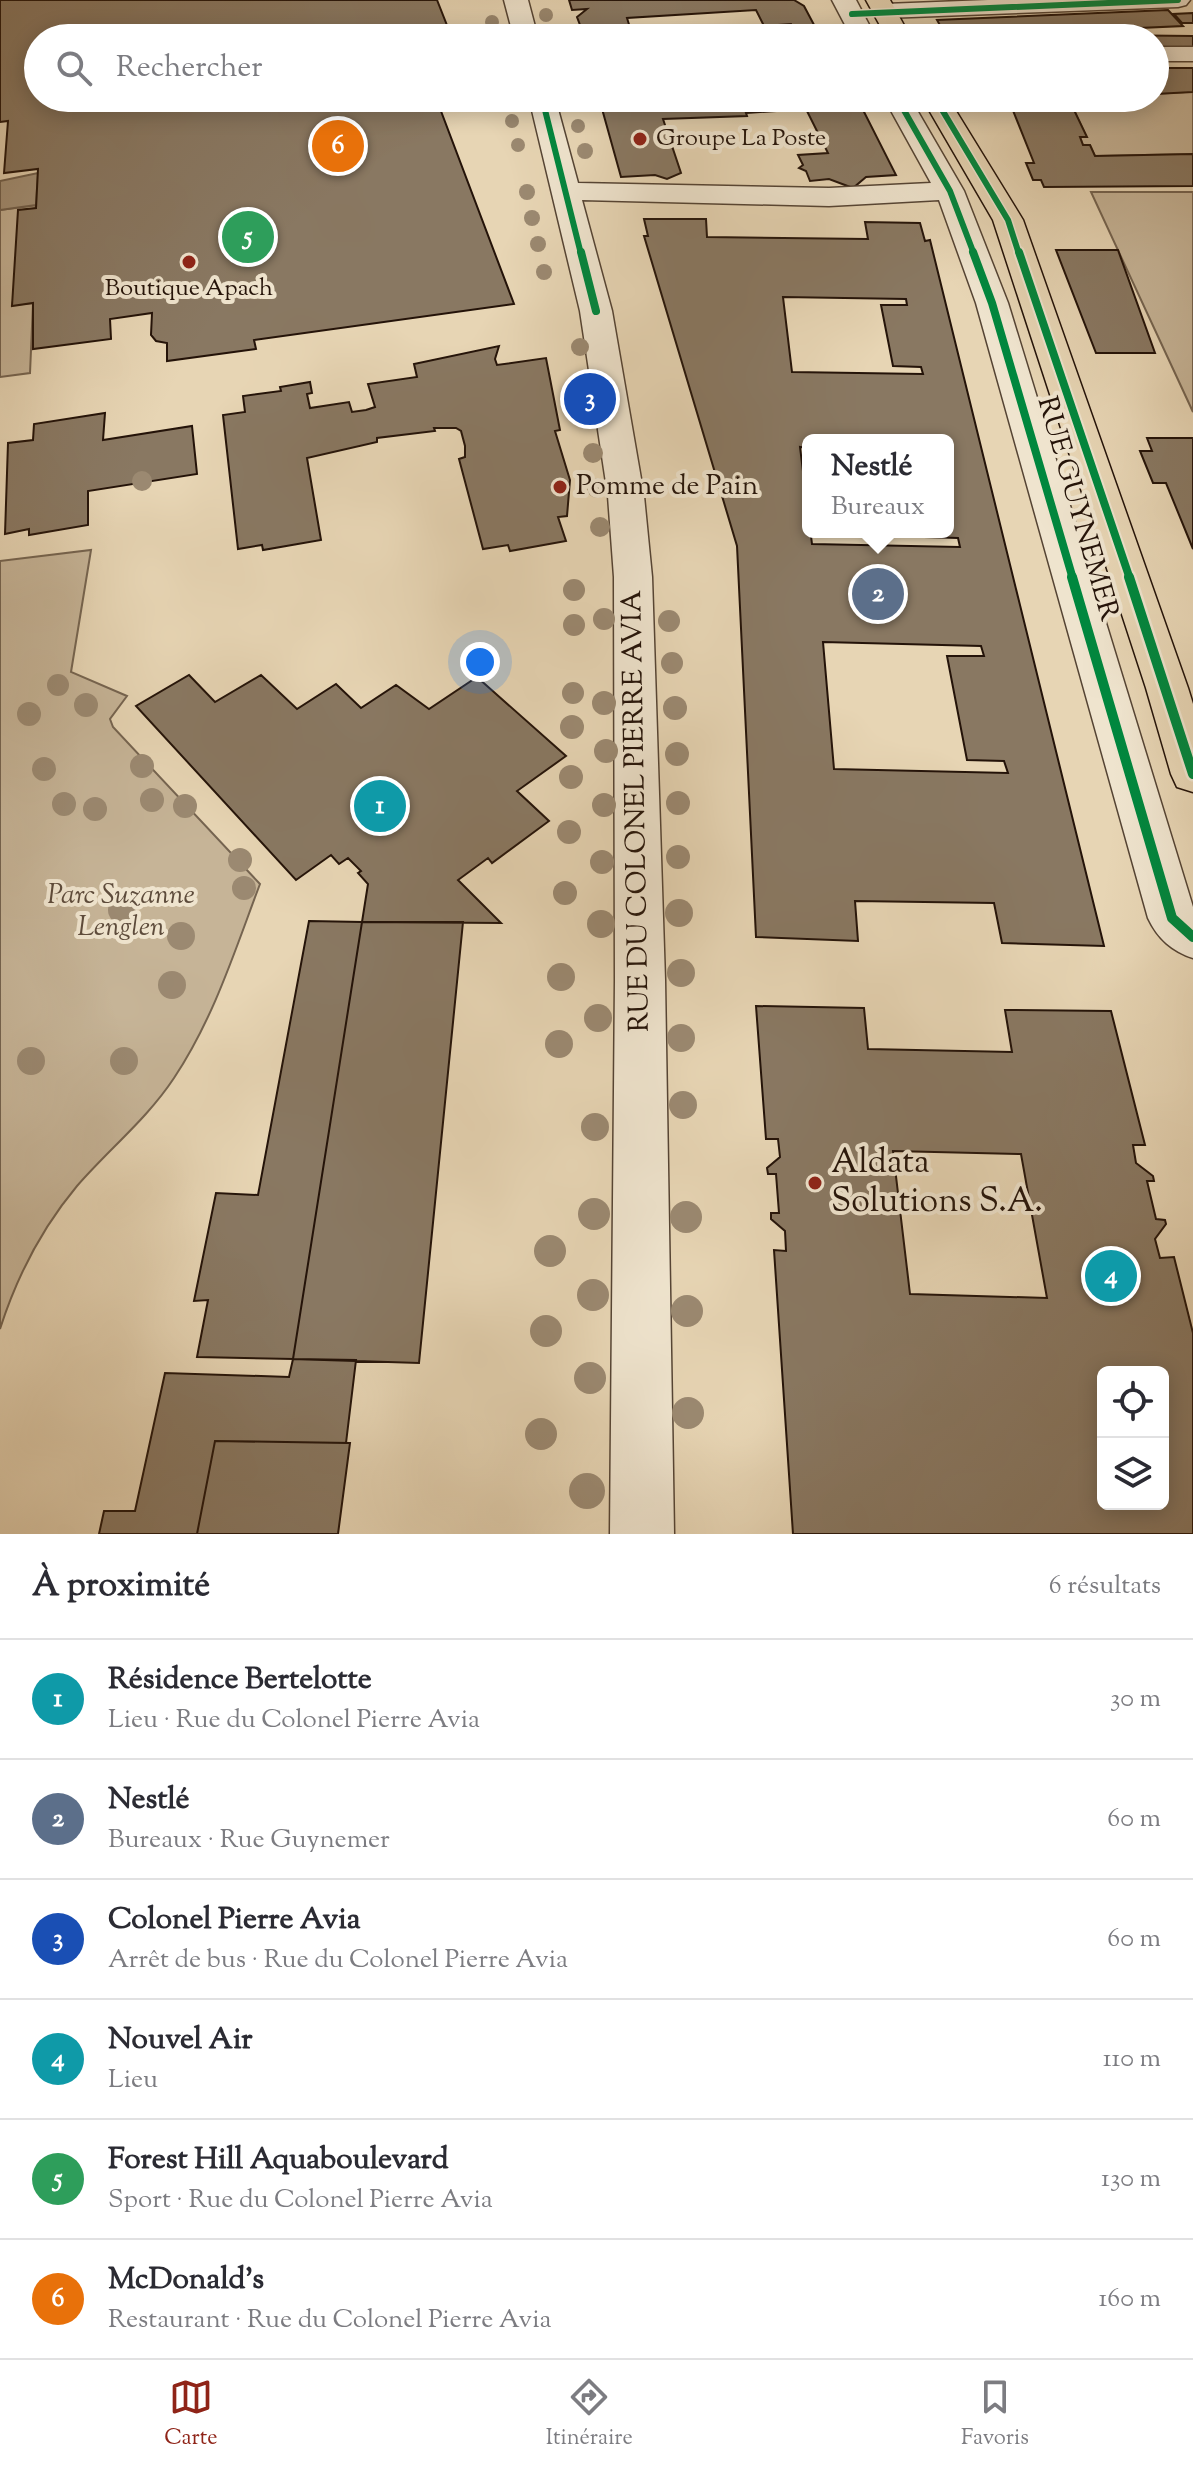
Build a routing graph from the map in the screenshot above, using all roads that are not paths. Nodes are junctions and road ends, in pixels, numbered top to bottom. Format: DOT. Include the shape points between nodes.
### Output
graph roads {
  1 [pos="516,0"];
  2 [pos="844,0"];
  3 [pos="1178,0"];
  4 [pos="882,6"];
  5 [pos="522,24"];
  6 [pos="857,24"];
  7 [pos="892,24"];
  8 [pos="1169,54"];
  9 [pos="1193,54"];
  10 [pos="546,112"];
  11 [pos="905,112"];
  12 [pos="943,112"];
  13 [pos="567,191"];
  14 [pos="950,191"];
  15 [pos="1083,442"];
  16 [pos="1033,445"];
  17 [pos="1180,690"];
  18 [pos="1193,774"];
  19 [pos="1193,937"];
  20 [pos="642,1534"];
  1 -- 5 [label="street"];
  2 -- 6 [label="street"];
  3 -- 4 [label="street"];
  4 -- 7 [label="main road"];
  8 -- 9 [label="street"];
  10 -- 13 [label="street, RUE DU COLONEL PIERRE AVIA"];
  11 -- 14 [label="street, RUE GUYNEMER"];
  12 -- 15 [label="main road, RUE GUYNEMER" via="1008,220"];
  13 -- 14 [label="street" via="829,197"];
  13 -- 20 [label="street, RUE DU COLONEL PIERRE AVIA" via="596,311 626,496 633,577"];
  14 -- 16 [label="street, RUE GUYNEMER" via="992,303"];
  15 -- 16 [label="street"];
  15 -- 17 [label="main road, RUE GUYNEMER"];
  16 -- 19 [label="street, RUE GUYNEMER" via="1172,918"];
  17 -- 18 [label="main road, RUE GUYNEMER"];
}
